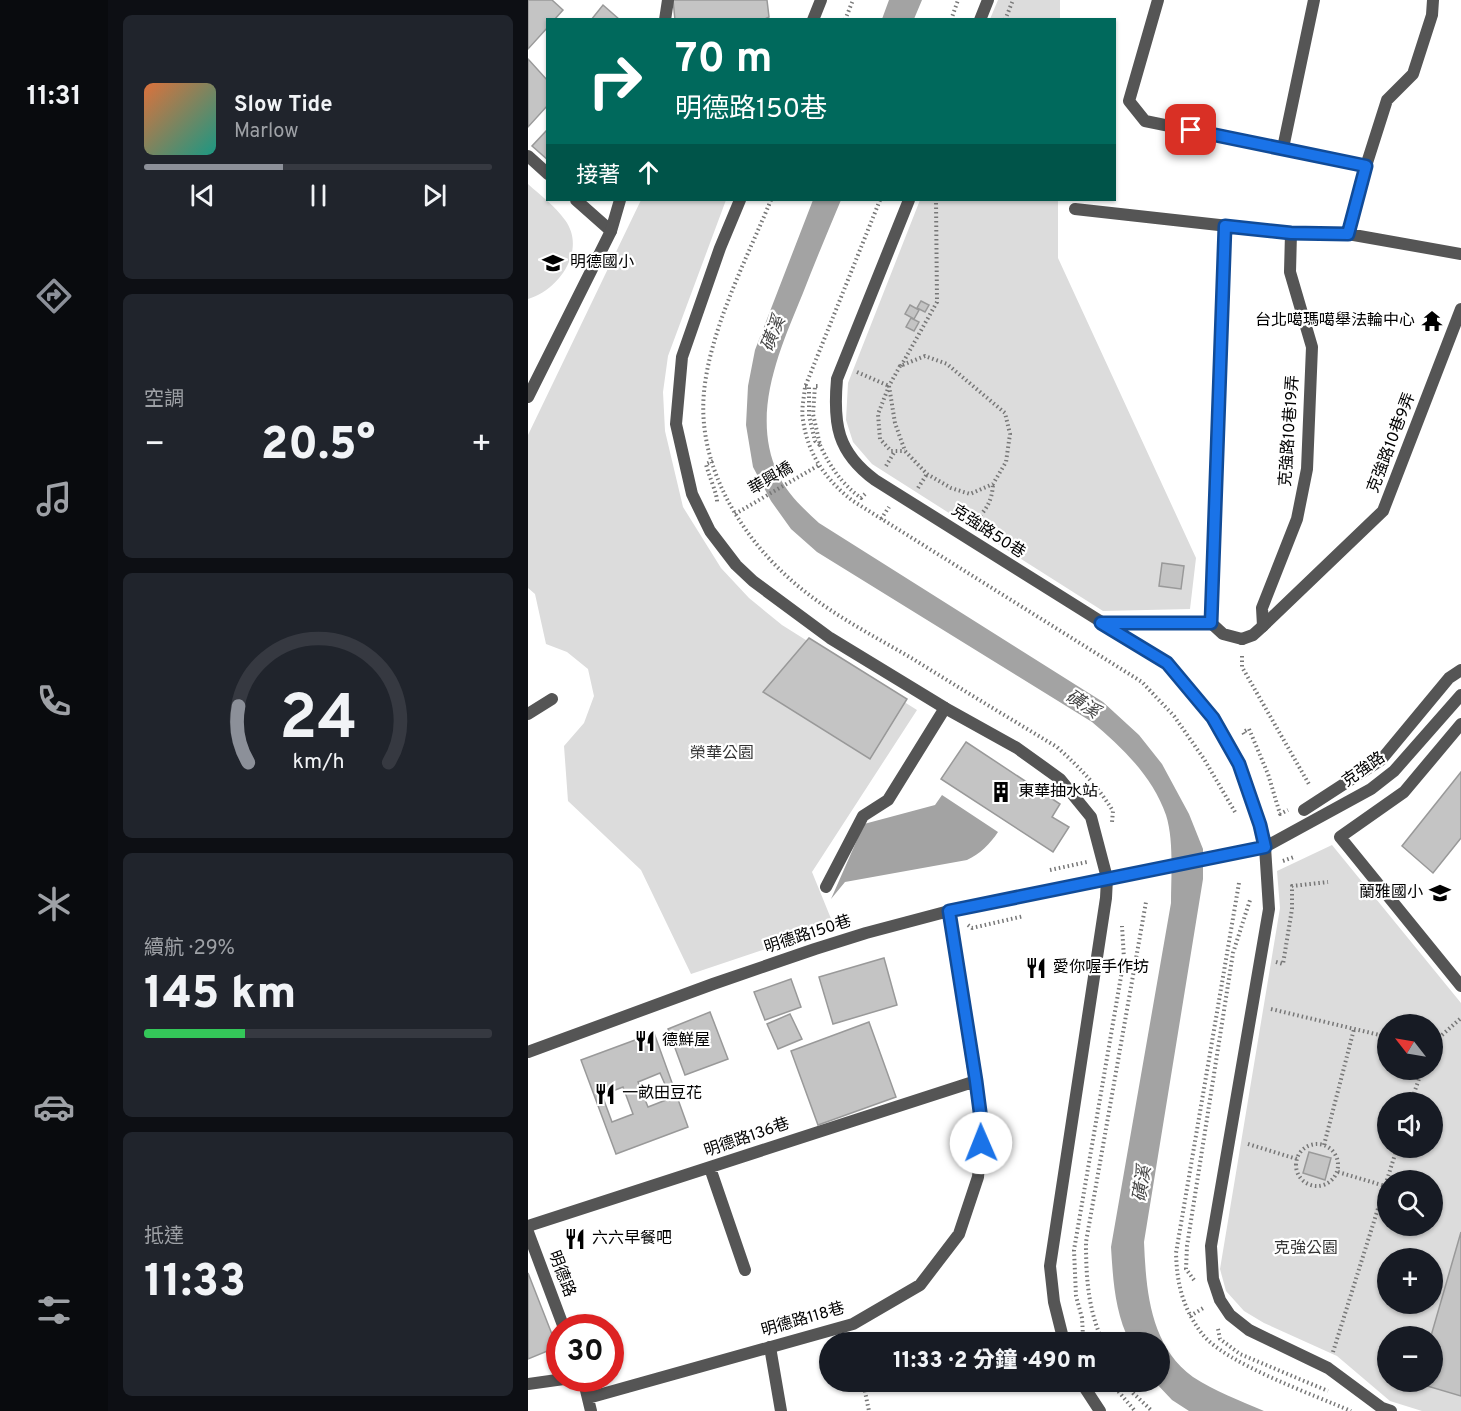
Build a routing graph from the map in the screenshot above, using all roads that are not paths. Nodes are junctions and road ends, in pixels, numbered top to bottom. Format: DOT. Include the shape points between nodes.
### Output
graph roads {
  1 [pos="668,0"];
  2 [pos="821,0"];
  3 [pos="988,0"];
  4 [pos="1158,0"];
  5 [pos="1314,0"];
  6 [pos="1433,0"];
  7 [pos="666,18"];
  8 [pos="814,18"];
  9 [pos="981,18"];
  10 [pos="1283,148"];
  11 [pos="528,156"];
  12 [pos="1366,166"];
  13 [pos="546,172"];
  14 [pos="577,201"];
  15 [pos="620,201"];
  16 [pos="740,201"];
  17 [pos="909,201"];
  18 [pos="1075,209"];
  19 [pos="1225,226"];
  20 [pos="611,231"];
  21 [pos="1291,233"];
  22 [pos="1348,234"];
  23 [pos="1461,254"];
  24 [pos="1461,309"];
  25 [pos="528,397"];
  26 [pos="1101,623"];
  27 [pos="1211,623"];
  28 [pos="1263,626"];
  29 [pos="1461,670"];
  30 [pos="1461,695"];
  31 [pos="552,699"];
  32 [pos="945,708"];
  33 [pos="528,714"];
  34 [pos="1461,724"];
  35 [pos="1304,810"];
  36 [pos="1265,847"];
  37 [pos="1107,878"];
  38 [pos="826,887"];
  39 [pos="949,911"];
  40 [pos="1461,986"];
  41 [pos="528,1052"];
  42 [pos="976,1081"];
  43 [pos="710,1168"];
  44 [pos="528,1226"];
  45 [pos="528,1232"];
  46 [pos="745,1270"];
  47 [pos="559,1314"];
  48 [pos="1062,1332"];
  49 [pos="770,1347"];
  50 [pos="546,1381"];
  51 [pos="528,1384"];
  52 [pos="1088,1392"];
  53 [pos="590,1405"];
  54 [pos="781,1411"];
  55 [pos="1100,1411"];
  56 [pos="1391,1411"];
  1 -- 7 [label="street"];
  2 -- 8 [label="street"];
  3 -- 9 [label="street"];
  4 -- 10 [label="street" via="1130,101 1146,121"];
  5 -- 10 [label="street"];
  6 -- 12 [label="street" via="1413,74 1387,100"];
  10 -- 12 [label="street"];
  11 -- 13 [label="street"];
  12 -- 22 [label="street"];
  14 -- 20 [label="street"];
  15 -- 20 [label="street"];
  16 -- 32 [label="street" via="682,357 676,424 692,494 710,531 753,581 830,638"];
  17 -- 26 [label="street, 克強路50巷" via="837,380 834,407 846,451 875,480"];
  18 -- 19 [label="street"];
  19 -- 21 [label="street"];
  19 -- 27 [label="street"];
  20 -- 25 [label="street"];
  21 -- 22 [label="street"];
  21 -- 28 [label="street, 克強路10巷19弄" via="1290,272 1312,347 1306,469 1298,519 1262,608"];
  22 -- 23 [label="street"];
  24 -- 28 [label="street, 克強路10巷9弄" via="1383,511"];
  26 -- 27 [label="street"];
  26 -- 36 [label="street, 克強路50巷" via="1167,663 1213,718 1239,764"];
  27 -- 28 [label="street, 克強路10巷9弄" via="1223,634 1242,639"];
  29 -- 35 [label="street" via="1449,678 1381,760"];
  30 -- 36 [label="street, 克強路" via="1394,771 1371,789"];
  31 -- 33 [label="street"];
  32 -- 37 [label="street" via="1017,748 1060,779 1091,817"];
  32 -- 38 [label="street" via="888,800 863,816"];
  34 -- 40 [label="street" via="1404,792 1340,837"];
  36 -- 37 [label="street, 克強路"];
  36 -- 56 [label="street, 克強路50巷" via="1269,909 1211,1246 1213,1279 1230,1315 1249,1330 1328,1368"];
  37 -- 39 [label="street, 明德路150巷"];
  37 -- 48 [label="street" via="1083,1063 1050,1266"];
  39 -- 41 [label="street, 明德路150巷" via="815,949"];
  39 -- 42 [label="street, 明德路118巷"];
  42 -- 43 [label="street, 明德路136巷"];
  42 -- 49 [label="street, 明德路118巷" via="982,1127 978,1177 959,1234 920,1285 853,1324"];
  43 -- 44 [label="street, 明德路136巷"];
  43 -- 46 [label="street"];
  45 -- 47 [label="street, 明德路"];
  49 -- 53 [label="street, 明德路118巷"];
  49 -- 54 [label="street"];
  50 -- 51 [label="street"];
  52 -- 55 [label="street"];
}
